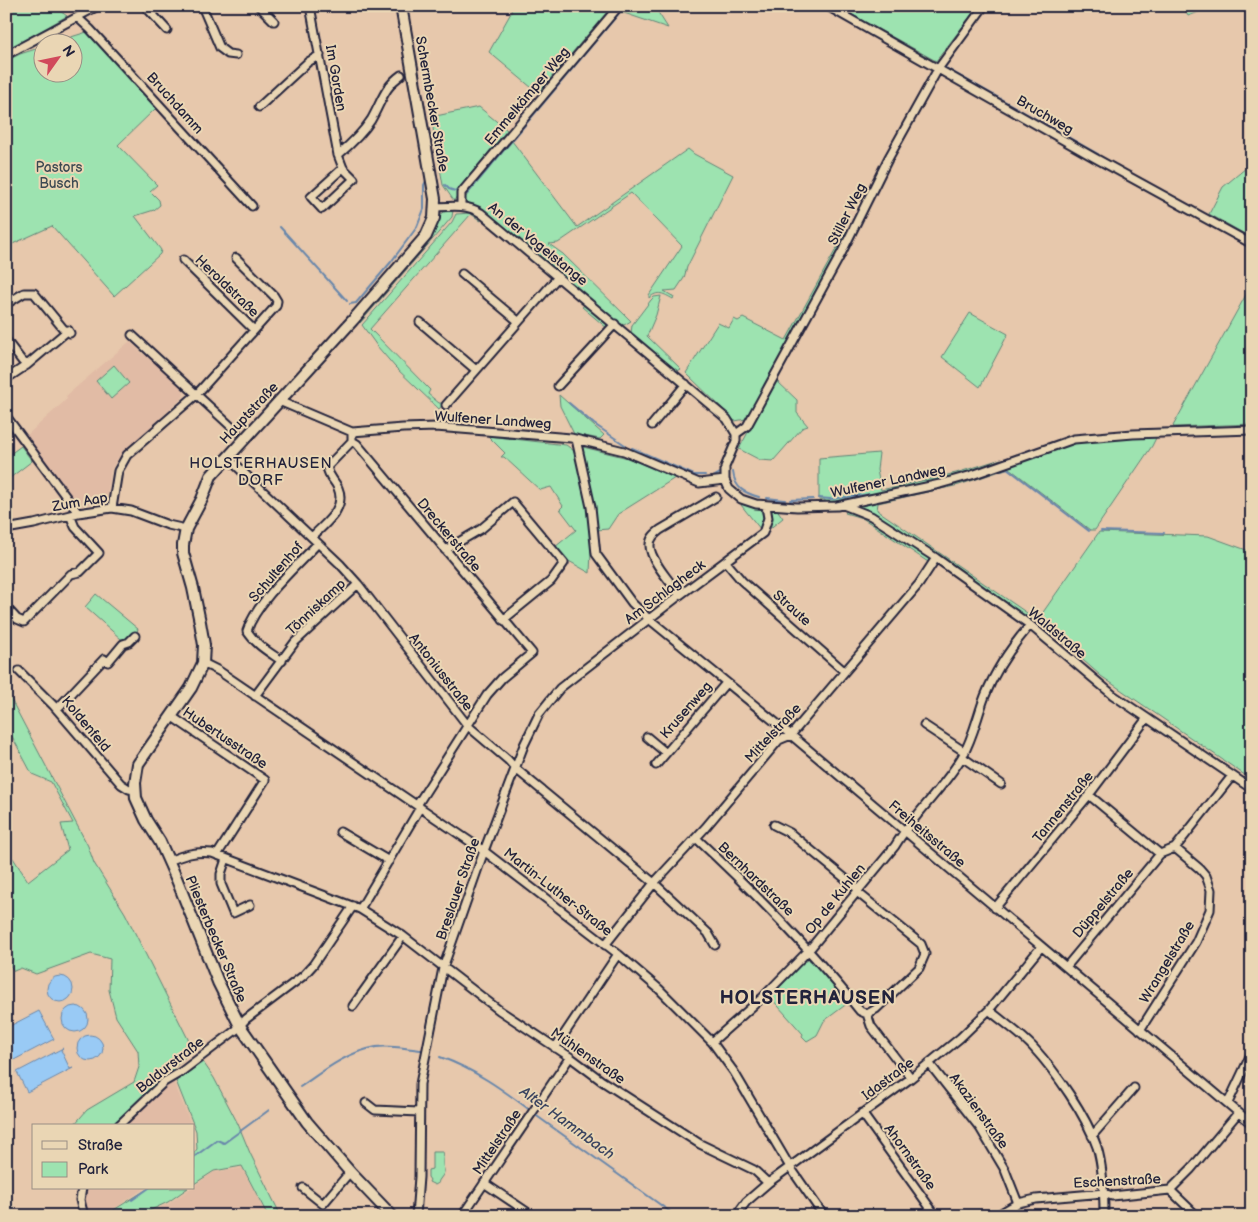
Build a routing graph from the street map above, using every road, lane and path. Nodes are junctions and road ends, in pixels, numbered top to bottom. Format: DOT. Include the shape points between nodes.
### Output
graph roads {
  1 [pos="98,6"];
  2 [pos="145,6"];
  3 [pos="202,6"];
  4 [pos="259,6"];
  5 [pos="310,6"];
  6 [pos="401,6"];
  7 [pos="619,6"];
  8 [pos="827,6"];
  9 [pos="984,6"];
  10 [pos="78,18"];
  11 [pos="274,20"];
  12 [pos="167,30"];
  13 [pos="6,55"];
  14 [pos="236,55"];
  15 [pos="320,55"];
  16 [pos="938,69"];
  17 [pos="401,75"];
  18 [pos="259,107"];
  19 [pos="338,155"];
  20 [pos="343,168"];
  21 [pos="252,206"];
  22 [pos="461,206"];
  23 [pos="436,207"];
  24 [pos="1252,244"];
  25 [pos="236,258"];
  26 [pos="183,260"];
  27 [pos="462,274"];
  28 [pos="558,277"];
  29 [pos="6,304"];
  30 [pos="518,321"];
  31 [pos="420,322"];
  32 [pos="615,324"];
  33 [pos="254,330"];
  34 [pos="132,335"];
  35 [pos="6,340"];
  36 [pos="27,365"];
  37 [pos="476,370"];
  38 [pos="6,379"];
  39 [pos="686,384"];
  40 [pos="558,386"];
  41 [pos="196,395"];
  42 [pos="279,401"];
  43 [pos="446,405"];
  44 [pos="6,416"];
  45 [pos="652,425"];
  46 [pos="1252,430"];
  47 [pos="236,431"];
  48 [pos="352,432"];
  49 [pos="736,434"];
  50 [pos="576,439"];
  51 [pos="352,441"];
  52 [pos="227,457"];
  53 [pos="725,480"];
  54 [pos="716,497"];
  55 [pos="843,505"];
  56 [pos="766,506"];
  57 [pos="112,508"];
  58 [pos="78,512"];
  59 [pos="70,516"];
  60 [pos="6,529"];
  61 [pos="186,529"];
  62 [pos="312,537"];
  63 [pos="318,543"];
  64 [pos="445,550"];
  65 [pos="936,558"];
  66 [pos="726,562"];
  67 [pos="358,584"];
  68 [pos="680,595"];
  69 [pos="6,607"];
  70 [pos="649,619"];
  71 [pos="503,620"];
  72 [pos="1030,625"];
  73 [pos="135,636"];
  74 [pos="532,653"];
  75 [pos="282,661"];
  76 [pos="202,664"];
  77 [pos="19,671"];
  78 [pos="844,671"];
  79 [pos="726,683"];
  80 [pos="560,688"];
  81 [pos="255,696"];
  82 [pos="57,710"];
  83 [pos="171,716"];
  84 [pos="1147,718"];
  85 [pos="924,725"];
  86 [pos="468,726"];
  87 [pos="791,735"];
  88 [pos="647,737"];
  89 [pos="666,753"];
  90 [pos="963,755"];
  91 [pos="656,765"];
  92 [pos="516,769"];
  93 [pos="1232,776"];
  94 [pos="1002,784"];
  95 [pos="1252,789"];
  96 [pos="135,790"];
  97 [pos="1089,795"];
  98 [pos="139,806"];
  99 [pos="418,806"];
  100 [pos="774,825"];
  101 [pos="904,830"];
  102 [pos="340,832"];
  103 [pos="696,838"];
  104 [pos="1175,848"];
  105 [pos="484,851"];
  106 [pos="1160,854"];
  107 [pos="217,855"];
  108 [pos="226,859"];
  109 [pos="168,861"];
  110 [pos="389,861"];
  111 [pos="654,883"];
  112 [pos="858,891"];
  113 [pos="250,905"];
  114 [pos="357,907"];
  115 [pos="995,908"];
  116 [pos="403,936"];
  117 [pos="605,944"];
  118 [pos="715,945"];
  119 [pos="1041,947"];
  120 [pos="809,950"];
  121 [pos="618,954"];
  122 [pos="1066,967"];
  123 [pos="443,968"];
  124 [pos="354,1006"];
  125 [pos="989,1010"];
  126 [pos="867,1014"];
  127 [pos="240,1026"];
  128 [pos="1140,1030"];
  129 [pos="712,1042"];
  130 [pos="555,1048"];
  131 [pos="1252,1052"];
  132 [pos="570,1057"];
  133 [pos="929,1063"];
  134 [pos="911,1078"];
  135 [pos="1134,1088"];
  136 [pos="366,1102"];
  137 [pos="1228,1103"];
  138 [pos="419,1112"];
  139 [pos="862,1113"];
  140 [pos="1238,1113"];
  141 [pos="120,1124"];
  142 [pos="1252,1124"];
  143 [pos="1092,1136"];
  144 [pos="790,1167"];
  145 [pos="350,1172"];
  146 [pos="484,1183"];
  147 [pos="768,1183"];
  148 [pos="303,1188"];
  149 [pos="82,1190"];
  150 [pos="1170,1190"];
  151 [pos="1104,1193"];
  152 [pos="1018,1203"];
  153 [pos="84,1216"];
  154 [pos="392,1216"];
  155 [pos="416,1216"];
  156 [pos="462,1216"];
  157 [pos="533,1216"];
  158 [pos="736,1216"];
  159 [pos="824,1216"];
  160 [pos="936,1216"];
  161 [pos="996,1216"];
  162 [pos="1104,1216"];
  163 [pos="1197,1216"];
  1 -- 10 [label="street"];
  2 -- 12 [label="street"];
  3 -- 14 [label="street" via="220,48"];
  4 -- 11 [label="street"];
  5 -- 15 [label="street, Im Gorden"];
  6 -- 23 [label="main road, Schermbecker Straße"];
  7 -- 22 [label="street, Emmelkämper Weg" via="461,193"];
  8 -- 16 [label="street, Bruchweg"];
  9 -- 16 [label="street, Stiller Weg"];
  10 -- 13 [label="street"];
  10 -- 21 [label="street, Bruchdamm"];
  15 -- 18 [label="street"];
  15 -- 19 [label="street, Im Gorden"];
  16 -- 24 [label="street, Bruchweg"];
  16 -- 49 [label="street, Stiller Weg" via="748,426"];
  17 -- 19 [label="street" via="389,85 357,139"];
  19 -- 20 [label="street, Im Gorden"];
  20 -- 20 [label="street, Im Gorden" via="311,197 322,209 354,179"];
  22 -- 23 [label="street, An der Vogelstange"];
  22 -- 28 [label="street, An der Vogelstange" via="481,213"];
  23 -- 42 [label="main road, Hauptstraße" via="426,236"];
  25 -- 33 [label="street, Heroldstraße" via="277,301"];
  26 -- 33 [label="street, Heroldstraße"];
  27 -- 30 [label="street"];
  28 -- 30 [label="street"];
  28 -- 32 [label="street, An der Vogelstange"];
  29 -- 36 [label="street" via="24,293 34,293 68,332"];
  30 -- 37 [label="street"];
  31 -- 37 [label="street"];
  32 -- 39 [label="street, An der Vogelstange"];
  32 -- 40 [label="street"];
  33 -- 41 [label="street, Heroldstraße"];
  34 -- 41 [label="street"];
  35 -- 36 [label="street"];
  36 -- 38 [label="street"];
  37 -- 43 [label="street"];
  39 -- 45 [label="street"];
  39 -- 49 [label="street, An der Vogelstange" via="727,419"];
  41 -- 47 [label="street"];
  41 -- 57 [label="street, Heroldstraße" via="127,455 118,471"];
  42 -- 48 [label="street, Wulfener Landweg"];
  42 -- 52 [label="main road, Hauptstraße"];
  44 -- 58 [label="street"];
  46 -- 55 [label="street, Wulfener Landweg" via="1074,439 948,482"];
  48 -- 50 [label="street, Wulfener Landweg" via="436,427"];
  48 -- 51 [label="street"];
  49 -- 53 [label="street" via="725,467"];
  50 -- 53 [label="street, Wulfener Landweg" via="624,451 699,483"];
  50 -- 70 [label="street, Freiheitsstraße" via="591,506 596,554"];
  51 -- 62 [label="street" via="327,468 328,475 338,487 339,505 335,514"];
  51 -- 64 [label="street, Dreckerstraße"];
  52 -- 61 [label="main road, Hauptstraße" via="211,476"];
  52 -- 62 [label="street, Antoniusstraße"];
  53 -- 56 [label="street, Wulfener Landweg" via="730,490 741,499"];
  54 -- 68 [label="street" via="652,536 651,554"];
  55 -- 56 [label="street, Wulfener Landweg"];
  55 -- 65 [label="street, Waldstraße" via="871,516"];
  56 -- 66 [label="street, Am Schlagheck" via="768,518 763,533"];
  57 -- 58 [label="street, Zum Aap"];
  57 -- 61 [label="street, Zum Aap"];
  58 -- 59 [label="street, Zum Aap"];
  59 -- 60 [label="street, Zum Aap"];
  59 -- 69 [label="street" via="75,527 99,553 80,572 71,574 24,622"];
  61 -- 76 [label="main road, Hauptstraße" via="183,553 204,645"];
  62 -- 63 [label="street, Antoniusstraße"];
  63 -- 67 [label="street, Antoniusstraße"];
  63 -- 75 [label="street, Schultenhof" via="250,622 248,631 252,639"];
  64 -- 71 [label="street, Dreckerstraße"];
  64 -- 71 [label="street" via="481,530 514,502 564,563 551,581"];
  65 -- 72 [label="street, Waldstraße"];
  65 -- 78 [label="street, Mittelstraße" via="919,584"];
  66 -- 68 [label="street, Am Schlagheck"];
  66 -- 78 [label="street, Straute" via="742,581"];
  67 -- 75 [label="street, Tönniskamp" via="296,642"];
  67 -- 86 [label="street, Antoniusstraße"];
  68 -- 70 [label="street, Am Schlagheck"];
  70 -- 79 [label="street, Freiheitsstraße"];
  70 -- 80 [label="street, Am Schlagheck"];
  71 -- 74 [label="street, Dreckerstraße"];
  72 -- 84 [label="street, Waldstraße" via="1102,687"];
  72 -- 90 [label="street, Op de Kuhlen" via="984,697"];
  73 -- 82 [label="street" via="123,644 108,662 104,658"];
  74 -- 86 [label="street, Baldurstraße" via="502,678"];
  75 -- 81 [label="street, Tönniskamp"];
  76 -- 81 [label="street, Martin-Luther-Straße" via="219,671"];
  76 -- 83 [label="main road, Hauptstraße" via="195,681"];
  77 -- 82 [label="street, Koldenfeld"];
  78 -- 87 [label="street, Mittelstraße"];
  79 -- 87 [label="street, Freiheitsstraße"];
  79 -- 89 [label="street, Krusenweg"];
  80 -- 92 [label="street, Breslauer Straße" via="536,721"];
  81 -- 99 [label="street, Martin-Luther-Straße"];
  82 -- 96 [label="street, Koldenfeld" via="121,784"];
  83 -- 96 [label="main road, Hauptstraße" via="138,764"];
  83 -- 107 [label="street, Hubertusstraße" via="266,780"];
  84 -- 93 [label="street, Waldstraße"];
  84 -- 97 [label="street, Tannenstraße"];
  85 -- 90 [label="street"];
  86 -- 92 [label="street, Antoniusstraße"];
  86 -- 99 [label="street, Baldurstraße"];
  87 -- 101 [label="street, Freiheitsstraße"];
  87 -- 103 [label="street, Mittelstraße" via="779,740"];
  88 -- 89 [label="street, Krusenweg"];
  89 -- 91 [label="street, Krusenweg"];
  90 -- 94 [label="street"];
  90 -- 101 [label="street, Op de Kuhlen" via="949,777"];
  92 -- 105 [label="street, Breslauer Straße"];
  92 -- 111 [label="street, Antoniusstraße"];
  93 -- 95 [label="street, Waldstraße"];
  93 -- 104 [label="street"];
  96 -- 98 [label="main road, Hauptstraße"];
  97 -- 106 [label="street"];
  97 -- 115 [label="street, Tannenstraße"];
  98 -- 109 [label="main road, Pliesterbecker Straße"];
  99 -- 105 [label="street, Martin-Luther-Straße"];
  99 -- 110 [label="street, Baldurstraße"];
  100 -- 112 [label="street" via="790,832"];
  101 -- 112 [label="street, Op de Kuhlen"];
  101 -- 115 [label="street, Freiheitsstraße"];
  102 -- 110 [label="street"];
  103 -- 111 [label="street, Mittelstraße"];
  103 -- 120 [label="street, Bernhardstraße"];
  104 -- 106 [label="street"];
  104 -- 128 [label="street, Wrangelstraße" via="1206,876 1211,890 1210,910 1196,942"];
  105 -- 117 [label="street, Martin-Luther-Straße"];
  105 -- 123 [label="street, Breslauer Straße"];
  106 -- 122 [label="street, Düppelstraße"];
  107 -- 108 [label="street, Mühlenstraße"];
  107 -- 109 [label="street, Mühlenstraße" via="199,851"];
  108 -- 113 [label="street" via="221,884 233,912"];
  108 -- 114 [label="street, Mühlenstraße"];
  109 -- 127 [label="main road, Pliesterbecker Straße" via="218,982"];
  110 -- 114 [label="street, Baldurstraße"];
  111 -- 117 [label="street, Mittelstraße"];
  111 -- 118 [label="street, Antoniusstraße" via="708,933"];
  112 -- 120 [label="street, Op de Kuhlen"];
  112 -- 126 [label="street" via="920,944 925,954 919,968"];
  114 -- 116 [label="street, Mühlenstraße"];
  114 -- 127 [label="street, Baldurstraße" via="302,976"];
  115 -- 119 [label="street, Freiheitsstraße"];
  116 -- 123 [label="street, Mühlenstraße"];
  116 -- 124 [label="street"];
  117 -- 121 [label="street, Martin-Luther-Straße"];
  119 -- 122 [label="street, Freiheitsstraße"];
  119 -- 125 [label="street, Idastraße"];
  120 -- 126 [label="street, Bernhardstraße" via="860,1011"];
  120 -- 129 [label="street, Op de Kuhlen"];
  121 -- 129 [label="street, Martin-Luther-Straße" via="672,1001"];
  121 -- 130 [label="street"];
  122 -- 128 [label="street, Freiheitsstraße"];
  123 -- 130 [label="street, Mühlenstraße"];
  123 -- 138 [label="street, Breslauer Straße" via="420,1084"];
  125 -- 133 [label="street, Idastraße"];
  125 -- 143 [label="street" via="1032,1046 1063,1085"];
  126 -- 134 [label="street, Bernhardstraße" via="870,1026"];
  127 -- 141 [label="street, Baldurstraße" via="164,1082"];
  127 -- 145 [label="main road, Pliesterbecker Straße" via="307,1122"];
  128 -- 137 [label="street, Freiheitsstraße"];
  129 -- 144 [label="street, Martin-Luther-Straße" via="734,1072"];
  130 -- 132 [label="street, Mühlenstraße"];
  131 -- 137 [label="street"];
  132 -- 146 [label="street, Mittelstraße"];
  132 -- 147 [label="street, Mühlenstraße" via="602,1082 700,1144 754,1170"];
  133 -- 134 [label="street, Idastraße"];
  133 -- 152 [label="street, Akazienstraße" via="980,1128 1005,1170"];
  134 -- 139 [label="street, Idastraße"];
  135 -- 143 [label="street"];
  136 -- 138 [label="street" via="375,1110"];
  137 -- 140 [label="street, Freiheitsstraße"];
  138 -- 155 [label="street, Breslauer Straße"];
  139 -- 144 [label="street, Idastraße"];
  139 -- 160 [label="street, Ahornstraße"];
  140 -- 142 [label="street, Freiheitsstraße"];
  140 -- 150 [label="street, Eschenstraße"];
  143 -- 151 [label="street" via="1098,1149"];
  144 -- 147 [label="street, Idastraße"];
  144 -- 159 [label="street, Martin-Luther-Straße"];
  145 -- 148 [label="street" via="323,1204"];
  145 -- 154 [label="main road, Pliesterbecker Straße"];
  146 -- 156 [label="street, Mittelstraße"];
  146 -- 157 [label="street"];
  147 -- 158 [label="street, Idastraße" via="746,1202"];
  149 -- 153 [label="street" via="80,1200"];
  150 -- 151 [label="street, Eschenstraße" via="1112,1196"];
  150 -- 163 [label="street"];
  151 -- 152 [label="street, Eschenstraße"];
  151 -- 162 [label="street"];
  152 -- 161 [label="street, Eschenstraße"];
}
